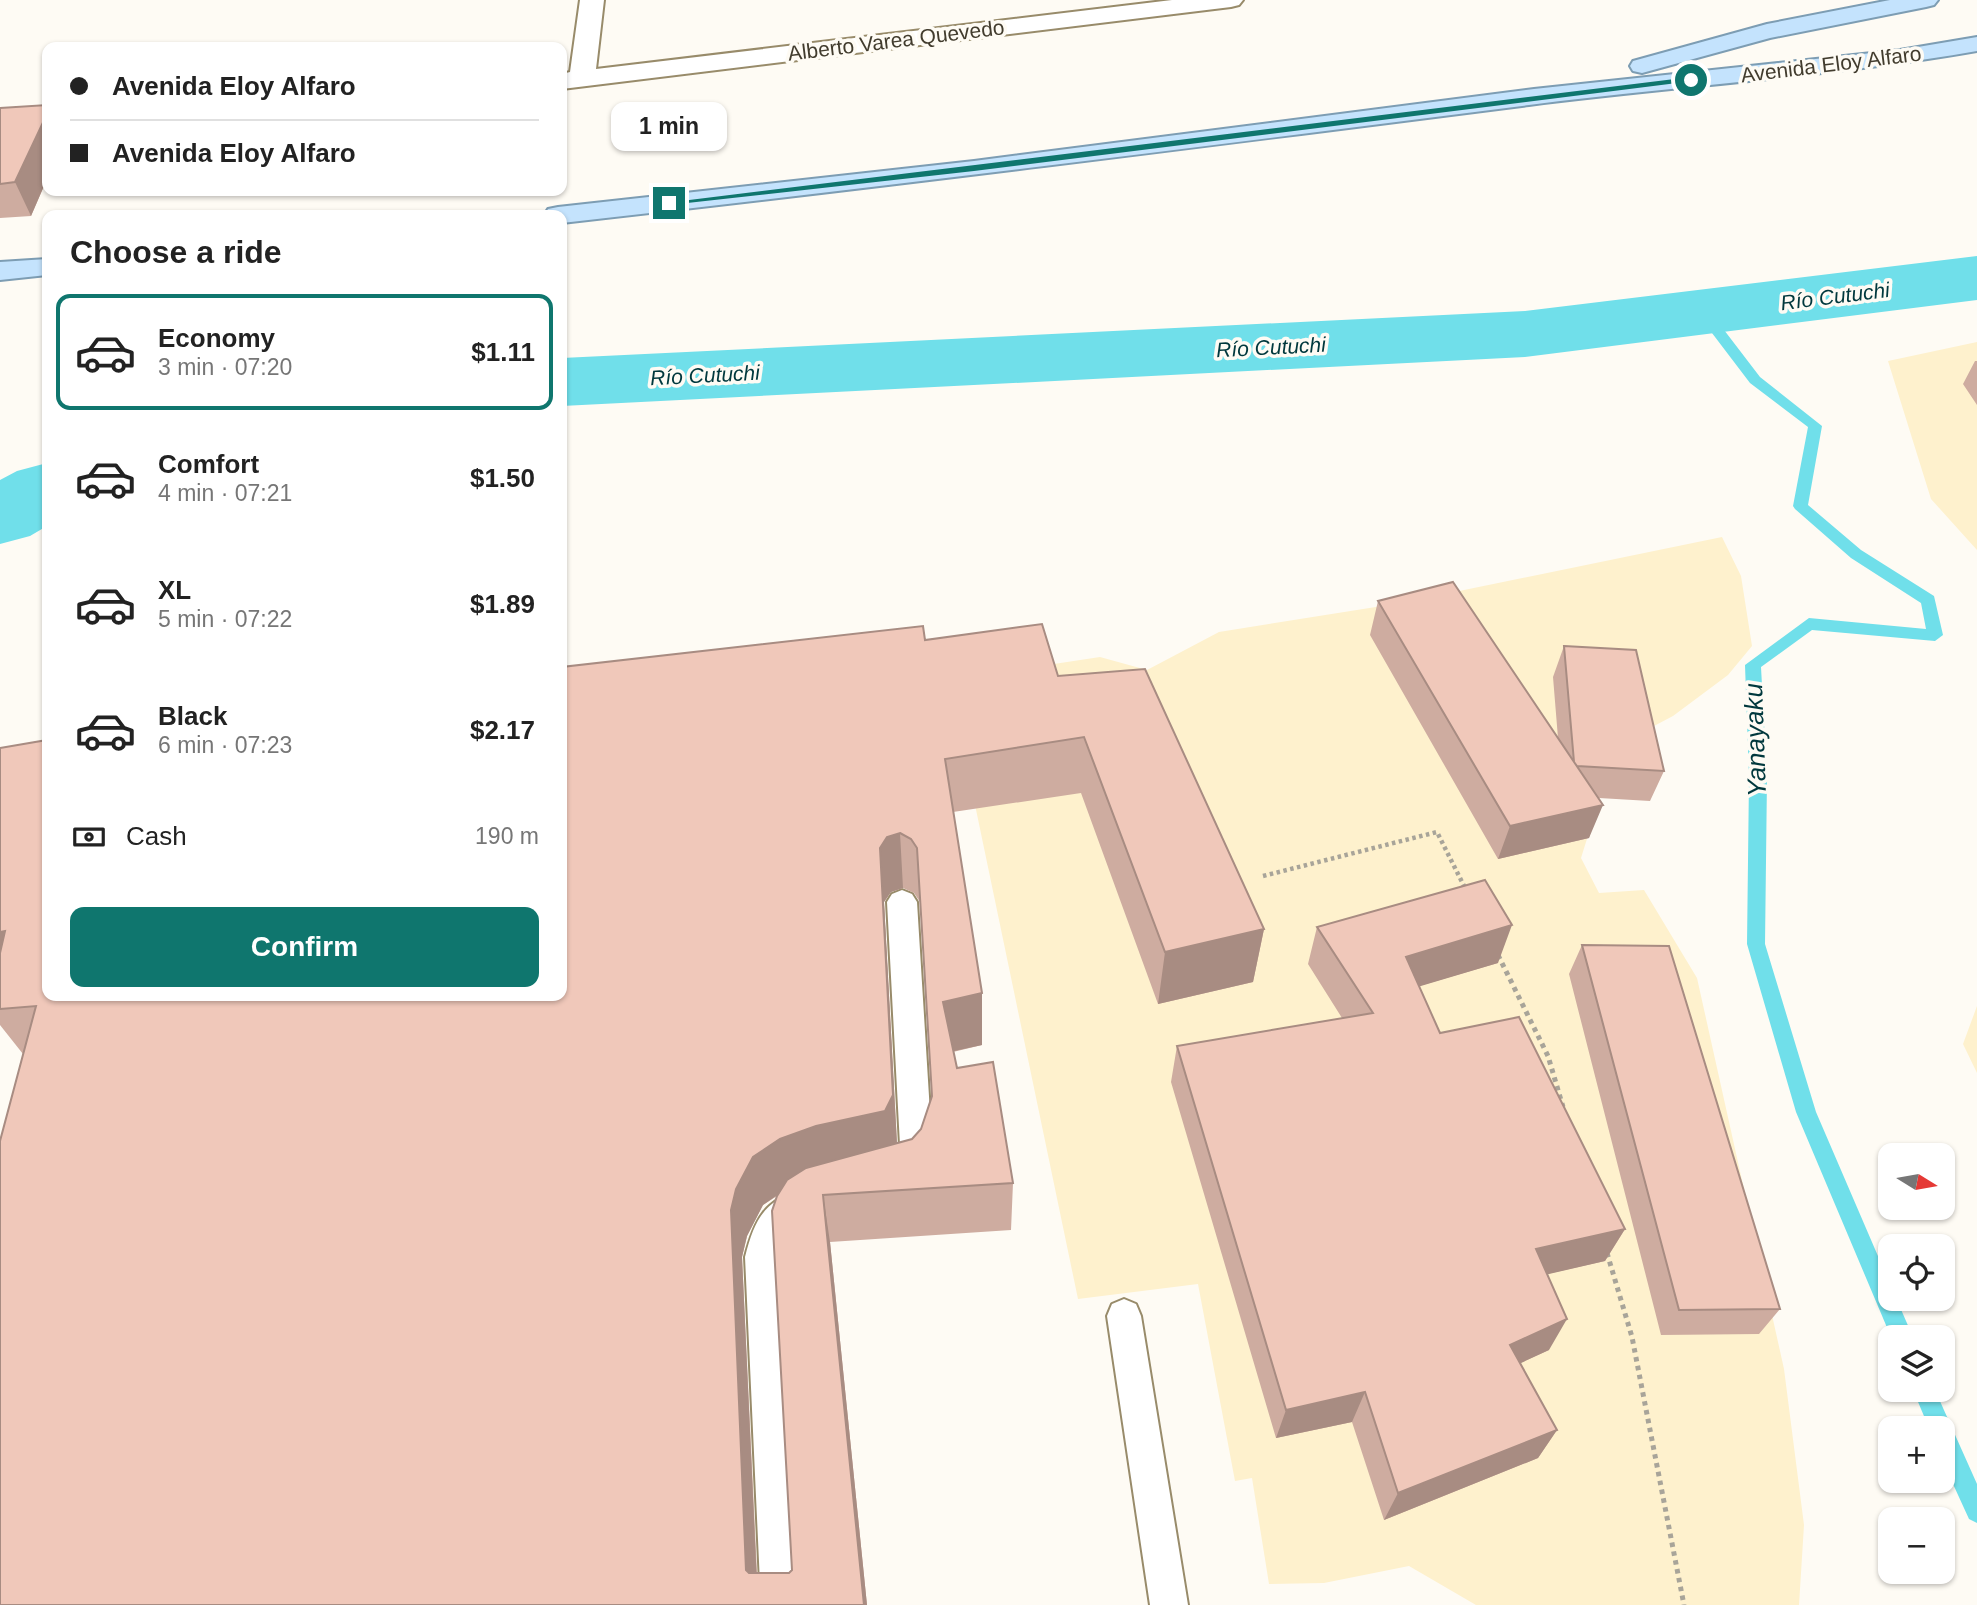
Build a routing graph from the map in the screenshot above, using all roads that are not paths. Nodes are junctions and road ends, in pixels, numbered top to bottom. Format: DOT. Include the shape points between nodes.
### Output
graph roads {
  1 [pos="593,0"];
  2 [pos="1231,0"];
  3 [pos="1926,0"];
  4 [pos="1977,44"];
  5 [pos="572,80"];
  6 [pos="1534,97"];
  7 [pos="567,214"];
  8 [pos="42,267"];
  9 [pos="0,271"];
  10 [pos="902,902"];
  11 [pos="874,1182"];
  12 [pos="835,1193"];
  13 [pos="1124,1316"];
  14 [pos="780,1605"];
  15 [pos="1169,1605"];
  1 -- 5 [label="street"];
  2 -- 5 [label="street, Alberto Varea Quevedo"];
  3 -- 6 [label="main road" via="1767,31"];
  4 -- 6 [label="main road, Avenida Eloy Alfaro" via="1900,57"];
  6 -- 7 [label="main road, Avenida Eloy Alfaro" via="974,169"];
  8 -- 9 [label="main road"];
  10 -- 11 [label="lane" via="916,1145 909,1167 901,1175"];
  12 -- 14 [label="lane" via="780,1214 769,1229 762,1257"];
  13 -- 15 [label="lane"];
}
